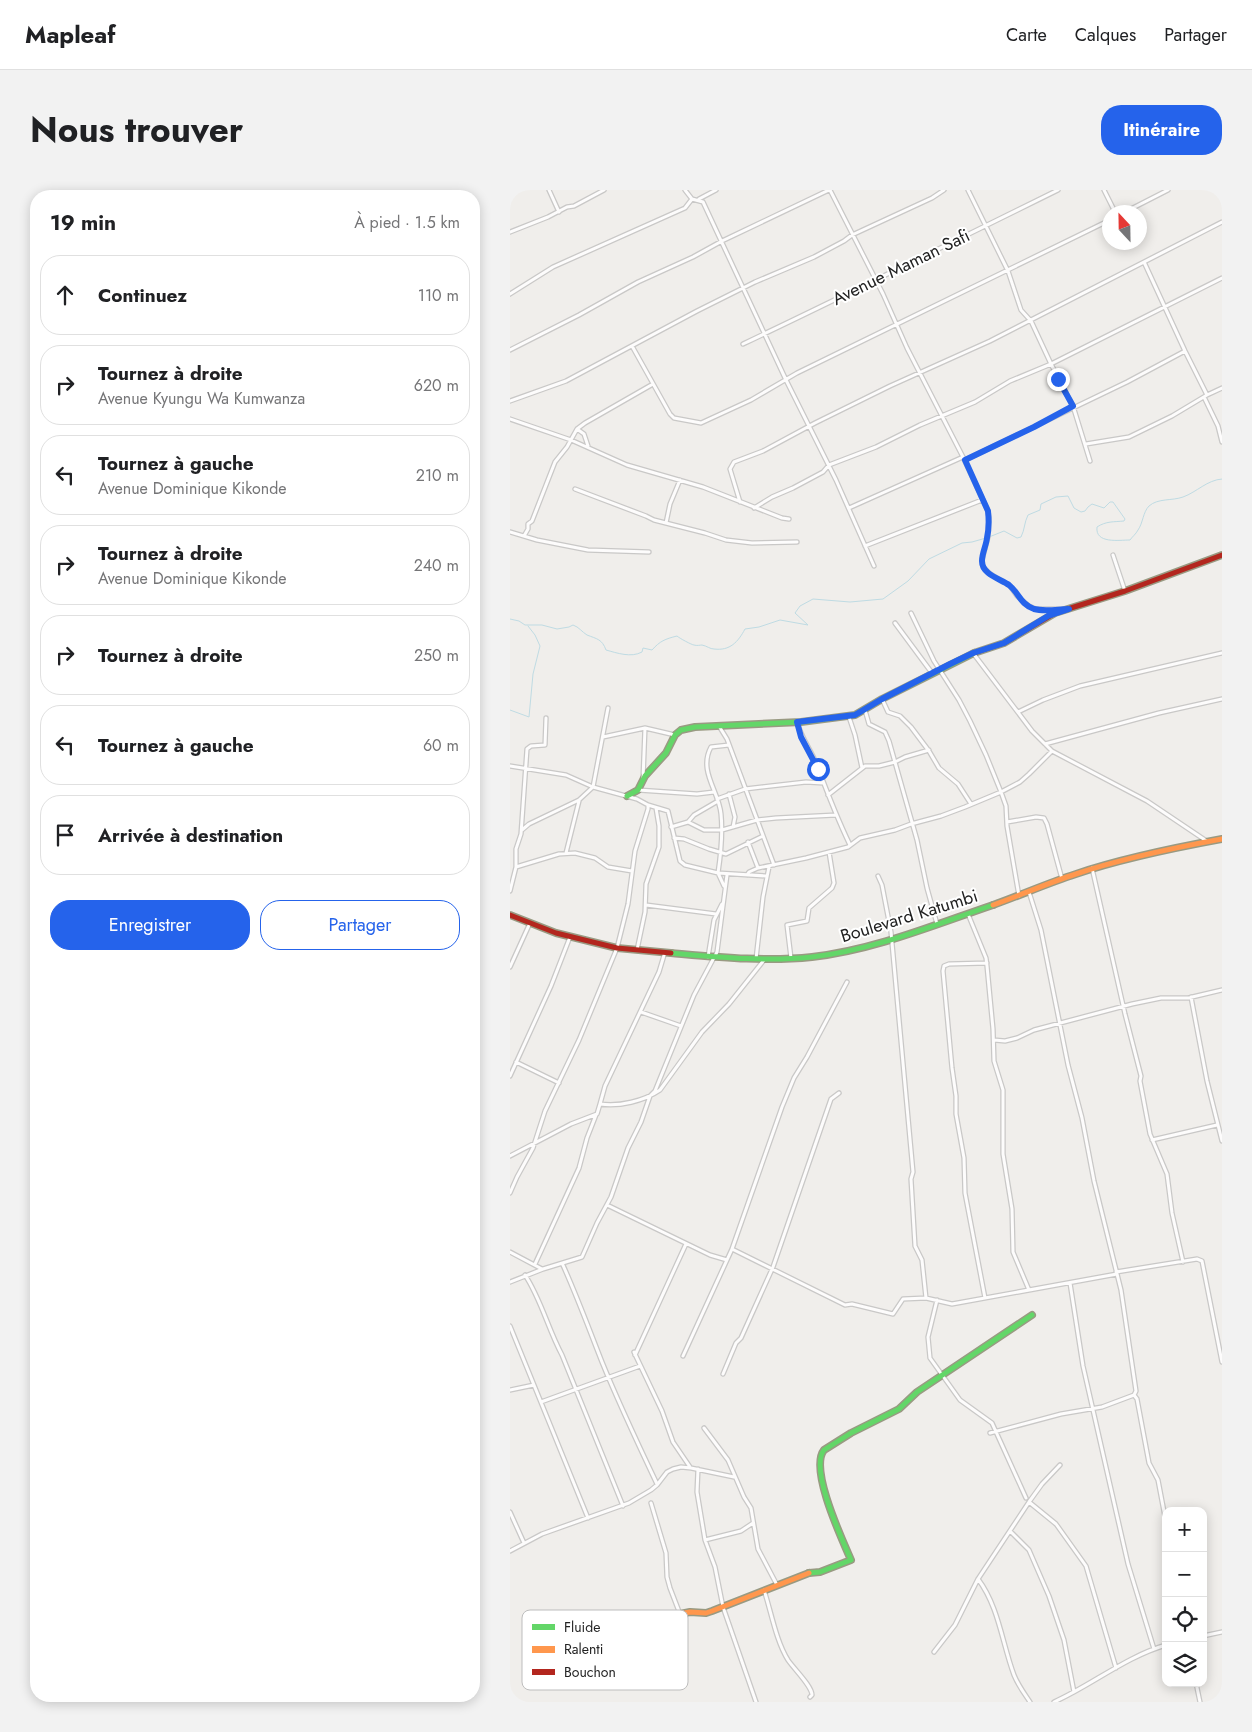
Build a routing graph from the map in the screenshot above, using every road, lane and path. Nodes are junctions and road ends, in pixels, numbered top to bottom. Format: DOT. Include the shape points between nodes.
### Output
graph roads {
  1 [pos="549,190"];
  2 [pos="604,190"];
  3 [pos="685,190"];
  4 [pos="716,190"];
  5 [pos="830,190"];
  6 [pos="944,190"];
  7 [pos="968,190"];
  8 [pos="1058,190"];
  9 [pos="1104,190"];
  10 [pos="1168,190"];
  11 [pos="694,200"];
  12 [pos="1112,205"];
  13 [pos="1139,205"];
  14 [pos="559,212"];
  15 [pos="1222,222"];
  16 [pos="1102,224"];
  17 [pos="985,227"];
  18 [pos="510,232"];
  19 [pos="852,235"];
  20 [pos="722,241"];
  21 [pos="1144,262"];
  22 [pos="1008,271"];
  23 [pos="1222,278"];
  24 [pos="876,280"];
  25 [pos="744,289"];
  26 [pos="510,294"];
  27 [pos="1164,308"];
  28 [pos="1031,321"];
  29 [pos="897,326"];
  30 [pos="765,334"];
  31 [pos="743,344"];
  32 [pos="632,346"];
  33 [pos="510,350"];
  34 [pos="1185,351"];
  35 [pos="1051,364"];
  36 [pos="920,373"];
  37 [pos="786,380"];
  38 [pos="653,384"];
  39 [pos="1222,388"];
  40 [pos="1206,396"];
  41 [pos="510,400"];
  42 [pos="1073,406"];
  43 [pos="942,415"];
  44 [pos="510,419"];
  45 [pos="809,426"];
  46 [pos="577,430"];
  47 [pos="571,440"];
  48 [pos="1222,442"];
  49 [pos="1086,444"];
  50 [pos="588,447"];
  51 [pos="964,458"];
  52 [pos="1090,461"];
  53 [pos="829,465"];
  54 [pos="680,480"];
  55 [pos="574,489"];
  56 [pos="982,500"];
  57 [pos="740,502"];
  58 [pos="754,508"];
  59 [pos="849,508"];
  60 [pos="789,519"];
  61 [pos="666,523"];
  62 [pos="510,532"];
  63 [pos="524,536"];
  64 [pos="797,542"];
  65 [pos="865,546"];
  66 [pos="649,552"];
  67 [pos="1113,555"];
  68 [pos="1222,555"];
  69 [pos="874,566"];
  70 [pos="1125,591"];
  71 [pos="1069,609"];
  72 [pos="911,613"];
  73 [pos="895,623"];
  74 [pos="973,653"];
  75 [pos="1222,653"];
  76 [pos="940,670"];
  77 [pos="933,674"];
  78 [pos="882,699"];
  79 [pos="1222,699"];
  80 [pos="608,708"];
  81 [pos="865,710"];
  82 [pos="1018,712"];
  83 [pos="849,717"];
  84 [pos="546,718"];
  85 [pos="797,722"];
  86 [pos="719,726"];
  87 [pos="644,728"];
  88 [pos="676,735"];
  89 [pos="603,737"];
  90 [pos="729,744"];
  91 [pos="1045,744"];
  92 [pos="929,750"];
  93 [pos="1052,751"];
  94 [pos="895,762"];
  95 [pos="510,766"];
  96 [pos="862,768"];
  97 [pos="527,769"];
  98 [pos="643,780"];
  99 [pos="823,783"];
  100 [pos="593,787"];
  101 [pos="745,788"];
  102 [pos="638,790"];
  103 [pos="714,792"];
  104 [pos="1001,792"];
  105 [pos="729,794"];
  106 [pos="828,795"];
  107 [pos="627,796"];
  108 [pos="579,800"];
  109 [pos="717,800"];
  110 [pos="971,804"];
  111 [pos="648,805"];
  112 [pos="656,808"];
  113 [pos="836,815"];
  114 [pos="757,820"];
  115 [pos="688,822"];
  116 [pos="1006,822"];
  117 [pos="522,824"];
  118 [pos="529,824"];
  119 [pos="911,824"];
  120 [pos="671,827"];
  121 [pos="733,827"];
  122 [pos="522,830"];
  123 [pos="722,830"];
  124 [pos="763,836"];
  125 [pos="674,838"];
  126 [pos="1222,839"];
  127 [pos="748,842"];
  128 [pos="1208,842"];
  129 [pos="850,845"];
  130 [pos="721,852"];
  131 [pos="830,852"];
  132 [pos="566,853"];
  133 [pos="774,865"];
  134 [pos="516,866"];
  135 [pos="769,867"];
  136 [pos="758,868"];
  137 [pos="1092,868"];
  138 [pos="632,871"];
  139 [pos="718,873"];
  140 [pos="727,874"];
  141 [pos="747,875"];
  142 [pos="766,876"];
  143 [pos="878,876"];
  144 [pos="1062,879"];
  145 [pos="724,886"];
  146 [pos="510,891"];
  147 [pos="1029,892"];
  148 [pos="1019,896"];
  149 [pos="723,901"];
  150 [pos="646,905"];
  151 [pos="716,914"];
  152 [pos="968,914"];
  153 [pos="510,915"];
  154 [pos="531,922"];
  155 [pos="937,924"];
  156 [pos="570,937"];
  157 [pos="891,940"];
  158 [pos="617,948"];
  159 [pos="637,950"];
  160 [pos="665,952"];
  161 [pos="708,957"];
  162 [pos="714,957"];
  163 [pos="791,958"];
  164 [pos="756,960"];
  165 [pos="764,960"];
  166 [pos="987,962"];
  167 [pos="510,967"];
  168 [pos="847,982"];
  169 [pos="1222,990"];
  170 [pos="1191,997"];
  171 [pos="1123,1007"];
  172 [pos="641,1012"];
  173 [pos="1060,1023"];
  174 [pos="681,1026"];
  175 [pos="994,1040"];
  176 [pos="516,1062"];
  177 [pos="510,1076"];
  178 [pos="559,1083"];
  179 [pos="839,1093"];
  180 [pos="650,1096"];
  181 [pos="600,1104"];
  182 [pos="597,1114"];
  183 [pos="1217,1125"];
  184 [pos="1152,1140"];
  185 [pos="1222,1141"];
  186 [pos="534,1144"];
  187 [pos="510,1156"];
  188 [pos="510,1193"];
  189 [pos="607,1205"];
  190 [pos="686,1244"];
  191 [pos="732,1250"];
  192 [pos="510,1252"];
  193 [pos="727,1260"];
  194 [pos="1183,1262"];
  195 [pos="562,1263"];
  196 [pos="535,1264"];
  197 [pos="543,1269"];
  198 [pos="772,1269"];
  199 [pos="1116,1273"];
  200 [pos="525,1276"];
  201 [pos="510,1282"];
  202 [pos="1070,1283"];
  203 [pos="1028,1290"];
  204 [pos="926,1298"];
  205 [pos="984,1298"];
  206 [pos="937,1300"];
  207 [pos="1032,1315"];
  208 [pos="510,1326"];
  209 [pos="682,1356"];
  210 [pos="1222,1362"];
  211 [pos="640,1366"];
  212 [pos="723,1374"];
  213 [pos="943,1376"];
  214 [pos="609,1377"];
  215 [pos="534,1385"];
  216 [pos="576,1389"];
  217 [pos="510,1390"];
  218 [pos="1134,1395"];
  219 [pos="541,1402"];
  220 [pos="1093,1408"];
  221 [pos="704,1428"];
  222 [pos="996,1432"];
  223 [pos="990,1433"];
  224 [pos="1060,1465"];
  225 [pos="691,1468"];
  226 [pos="698,1469"];
  227 [pos="734,1477"];
  228 [pos="657,1485"];
  229 [pos="1026,1498"];
  230 [pos="1029,1502"];
  231 [pos="651,1503"];
  232 [pos="623,1506"];
  233 [pos="1163,1507"];
  234 [pos="510,1512"];
  235 [pos="588,1518"];
  236 [pos="753,1524"];
  237 [pos="1010,1531"];
  238 [pos="705,1540"];
  239 [pos="524,1543"];
  240 [pos="510,1552"];
  241 [pos="978,1579"];
  242 [pos="777,1585"];
  243 [pos="764,1590"];
  244 [pos="723,1607"];
  245 [pos="678,1610"];
  246 [pos="688,1612"];
  247 [pos="1222,1632"];
  248 [pos="1207,1635"];
  249 [pos="1162,1646"];
  250 [pos="1154,1649"];
  251 [pos="934,1652"];
  252 [pos="1116,1668"];
  253 [pos="1197,1687"];
  254 [pos="1074,1692"];
  255 [pos="810,1697"];
  256 [pos="756,1702"];
  257 [pos="1030,1702"];
  258 [pos="1054,1702"];
  259 [pos="1200,1702"];
  1 -- 14 [label="street"];
  2 -- 14 [label="street"];
  3 -- 11 [label="street"];
  4 -- 11 [label="street"];
  5 -- 19 [label="street"];
  5 -- 20 [label="street"];
  6 -- 19 [label="street"];
  7 -- 17 [label="street"];
  8 -- 17 [label="street, Avenue Maman Safi"];
  9 -- 12 [label="street"];
  10 -- 13 [label="street"];
  11 -- 20 [label="street" via="704,202"];
  11 -- 26 [label="street" via="685,208 553,266"];
  14 -- 18 [label="street"];
  15 -- 21 [label="street"];
  16 -- 22 [label="street"];
  17 -- 22 [label="street"];
  17 -- 24 [label="street, Avenue Maman Safi"];
  19 -- 24 [label="street"];
  19 -- 25 [label="street" via="824,252"];
  20 -- 25 [label="street"];
  20 -- 33 [label="street"];
  21 -- 27 [label="street"];
  21 -- 28 [label="street"];
  22 -- 28 [label="street" via="1021,310"];
  22 -- 29 [label="street"];
  23 -- 27 [label="street"];
  24 -- 29 [label="street"];
  24 -- 30 [label="street, Avenue Maman Safi"];
  25 -- 30 [label="street"];
  25 -- 32 [label="street"];
  27 -- 34 [label="street"];
  27 -- 35 [label="street"];
  28 -- 35 [label="street"];
  28 -- 36 [label="street"];
  29 -- 36 [label="street"];
  29 -- 37 [label="street"];
  30 -- 31 [label="street, Avenue Maman Safi"];
  30 -- 37 [label="street"];
  32 -- 38 [label="street"];
  32 -- 41 [label="street" via="566,382"];
  34 -- 40 [label="street"];
  34 -- 42 [label="street"];
  35 -- 42 [label="street"];
  35 -- 43 [label="street"];
  36 -- 43 [label="street"];
  36 -- 45 [label="street"];
  37 -- 38 [label="street" via="701,423 674,418"];
  37 -- 45 [label="street"];
  38 -- 46 [label="street"];
  39 -- 40 [label="street"];
  40 -- 48 [label="street"];
  40 -- 49 [label="street" via="1128,437"];
  42 -- 49 [label="street"];
  42 -- 51 [label="street"];
  43 -- 51 [label="street"];
  43 -- 53 [label="street" via="876,447"];
  44 -- 47 [label="street"];
  45 -- 53 [label="street"];
  45 -- 57 [label="street" via="732,464 731,472"];
  46 -- 47 [label="street"];
  46 -- 50 [label="street" via="584,434"];
  47 -- 50 [label="street"];
  47 -- 63 [label="street" via="555,462"];
  49 -- 52 [label="street"];
  50 -- 54 [label="street" via="627,465"];
  51 -- 56 [label="street"];
  51 -- 59 [label="street"];
  53 -- 58 [label="street" via="823,472"];
  53 -- 59 [label="street"];
  54 -- 57 [label="street"];
  54 -- 61 [label="street"];
  55 -- 61 [label="street"];
  56 -- 65 [label="street"];
  56 -- 71 [label="street" via="989,518 983,567 1036,610"];
  57 -- 58 [label="street"];
  58 -- 60 [label="street"];
  59 -- 65 [label="street"];
  61 -- 64 [label="street" via="726,540"];
  62 -- 63 [label="street"];
  63 -- 66 [label="street" via="588,550"];
  65 -- 69 [label="street"];
  67 -- 70 [label="street"];
  68 -- 70 [label="street"];
  70 -- 71 [label="street"];
  71 -- 74 [label="street" via="1048,616 1004,643"];
  72 -- 76 [label="street"];
  73 -- 77 [label="street"];
  74 -- 76 [label="street"];
  74 -- 82 [label="street"];
  75 -- 82 [label="street" via="1080,686"];
  76 -- 77 [label="street"];
  76 -- 104 [label="street" via="970,721"];
  77 -- 78 [label="street"];
  78 -- 81 [label="street"];
  78 -- 92 [label="street" via="888,712 900,716"];
  79 -- 91 [label="street"];
  80 -- 89 [label="street"];
  81 -- 83 [label="street"];
  81 -- 94 [label="street" via="870,724 888,737"];
  82 -- 91 [label="street"];
  83 -- 85 [label="street"];
  83 -- 96 [label="street"];
  84 -- 97 [label="street" via="545,744 528,747"];
  85 -- 86 [label="street"];
  85 -- 99 [label="street"];
  86 -- 88 [label="street" via="694,727 681,730"];
  86 -- 90 [label="street"];
  87 -- 88 [label="street"];
  87 -- 89 [label="street"];
  87 -- 98 [label="street"];
  88 -- 98 [label="street" via="666,753"];
  89 -- 100 [label="street"];
  90 -- 101 [label="street"];
  90 -- 103 [label="street" via="714,745 707,754 708,774"];
  91 -- 93 [label="street"];
  92 -- 94 [label="street"];
  92 -- 110 [label="street" via="939,768 958,784"];
  93 -- 104 [label="street" via="1025,778"];
  93 -- 128 [label="street" via="1147,801"];
  94 -- 96 [label="street"];
  94 -- 119 [label="street"];
  95 -- 97 [label="street"];
  96 -- 106 [label="street"];
  97 -- 100 [label="street" via="566,775"];
  97 -- 117 [label="street"];
  98 -- 102 [label="street"];
  99 -- 101 [label="street"];
  99 -- 106 [label="street"];
  100 -- 107 [label="street"];
  100 -- 108 [label="street"];
  101 -- 105 [label="street"];
  101 -- 114 [label="street"];
  102 -- 103 [label="street"];
  102 -- 107 [label="street"];
  103 -- 109 [label="street"];
  104 -- 110 [label="street"];
  104 -- 116 [label="street" via="1006,806"];
  105 -- 109 [label="street"];
  105 -- 121 [label="street" via="735,816"];
  106 -- 113 [label="street"];
  107 -- 111 [label="street"];
  108 -- 118 [label="street"];
  108 -- 132 [label="street"];
  109 -- 115 [label="street"];
  109 -- 123 [label="street"];
  110 -- 119 [label="street"];
  111 -- 112 [label="street"];
  111 -- 138 [label="street"];
  112 -- 120 [label="street" via="668,811"];
  112 -- 150 [label="street" via="659,847 646,884"];
  113 -- 114 [label="street"];
  113 -- 129 [label="street"];
  114 -- 121 [label="street"];
  114 -- 124 [label="street"];
  115 -- 120 [label="street"];
  115 -- 123 [label="street" via="704,830"];
  116 -- 144 [label="street" via="1044,818"];
  116 -- 148 [label="street"];
  117 -- 118 [label="street"];
  117 -- 122 [label="street"];
  118 -- 122 [label="street"];
  119 -- 129 [label="street" via="860,838"];
  119 -- 155 [label="street"];
  120 -- 125 [label="street"];
  121 -- 123 [label="street"];
  122 -- 134 [label="street" via="516,849"];
  123 -- 130 [label="street"];
  124 -- 127 [label="street"];
  124 -- 133 [label="street"];
  125 -- 130 [label="street"];
  125 -- 139 [label="street" via="680,861 685,865"];
  126 -- 128 [label="street, Boulevard Katumbi"];
  127 -- 130 [label="street" via="728,854"];
  127 -- 136 [label="street"];
  128 -- 137 [label="street, Boulevard Katumbi"];
  129 -- 131 [label="street"];
  130 -- 139 [label="street"];
  131 -- 133 [label="street"];
  131 -- 163 [label="street" via="834,878 832,888 809,908 807,921 787,925"];
  132 -- 134 [label="street"];
  132 -- 138 [label="street" via="595,858 608,867"];
  133 -- 135 [label="street"];
  134 -- 146 [label="street"];
  135 -- 136 [label="street"];
  135 -- 142 [label="street"];
  136 -- 141 [label="street"];
  137 -- 144 [label="street, Boulevard Katumbi"];
  137 -- 171 [label="street"];
  138 -- 158 [label="street"];
  139 -- 140 [label="street"];
  139 -- 145 [label="street"];
  140 -- 141 [label="street"];
  140 -- 145 [label="street"];
  141 -- 142 [label="street"];
  142 -- 164 [label="street"];
  143 -- 157 [label="street"];
  144 -- 147 [label="street, Boulevard Katumbi"];
  145 -- 149 [label="street"];
  147 -- 148 [label="street, Boulevard Katumbi"];
  147 -- 173 [label="street" via="1041,930"];
  148 -- 152 [label="street, Boulevard Katumbi"];
  149 -- 151 [label="street"];
  149 -- 162 [label="street" via="719,942"];
  150 -- 151 [label="street"];
  150 -- 159 [label="street"];
  151 -- 161 [label="street"];
  152 -- 155 [label="street, Boulevard Katumbi"];
  152 -- 166 [label="street"];
  153 -- 154 [label="street, Boulevard Katumbi"];
  154 -- 156 [label="street, Boulevard Katumbi"];
  154 -- 167 [label="street"];
  155 -- 157 [label="street, Boulevard Katumbi"];
  156 -- 158 [label="street, Boulevard Katumbi"];
  156 -- 176 [label="street"];
  157 -- 163 [label="street, Boulevard Katumbi" via="844,952"];
  157 -- 204 [label="street" via="913,1172 910,1179 915,1246 922,1260"];
  158 -- 159 [label="street, Boulevard Katumbi"];
  158 -- 178 [label="street"];
  159 -- 160 [label="street, Boulevard Katumbi"];
  160 -- 161 [label="street, Boulevard Katumbi"];
  160 -- 172 [label="street"];
  161 -- 162 [label="street, Boulevard Katumbi"];
  162 -- 164 [label="street, Boulevard Katumbi"];
  162 -- 174 [label="street"];
  163 -- 165 [label="street, Boulevard Katumbi"];
  164 -- 165 [label="street, Boulevard Katumbi"];
  165 -- 180 [label="street" via="702,1032 660,1090"];
  166 -- 175 [label="street"];
  166 -- 205 [label="street" via="944,966 956,1114 964,1158 964,1193"];
  168 -- 191 [label="street" via="794,1078"];
  169 -- 170 [label="street"];
  170 -- 171 [label="street" via="1161,998"];
  170 -- 183 [label="street"];
  171 -- 173 [label="street"];
  171 -- 184 [label="street" via="1141,1076 1146,1121"];
  172 -- 174 [label="street"];
  172 -- 181 [label="street"];
  173 -- 175 [label="street" via="1017,1038"];
  173 -- 199 [label="street"];
  174 -- 180 [label="street" via="655,1091"];
  175 -- 203 [label="street" via="994,1061 1003,1090 1003,1154 1012,1209 1014,1252"];
  176 -- 177 [label="street"];
  176 -- 178 [label="street"];
  178 -- 186 [label="street"];
  179 -- 198 [label="street" via="831,1099"];
  180 -- 181 [label="street" via="630,1102"];
  180 -- 189 [label="street"];
  181 -- 182 [label="street"];
  182 -- 186 [label="street" via="570,1124"];
  182 -- 196 [label="street" via="579,1168"];
  183 -- 184 [label="street"];
  183 -- 185 [label="street"];
  184 -- 194 [label="street" via="1167,1174"];
  186 -- 187 [label="street"];
  186 -- 188 [label="street"];
  189 -- 190 [label="street"];
  189 -- 195 [label="street" via="582,1257"];
  190 -- 193 [label="street"];
  190 -- 211 [label="street" via="634,1354"];
  191 -- 193 [label="street"];
  191 -- 198 [label="street"];
  192 -- 196 [label="street"];
  193 -- 209 [label="street"];
  194 -- 199 [label="street"];
  194 -- 210 [label="street" via="1197,1260 1204,1265"];
  195 -- 197 [label="street"];
  195 -- 214 [label="street"];
  196 -- 197 [label="street"];
  197 -- 200 [label="street"];
  198 -- 204 [label="street" via="845,1305 893,1314 903,1299"];
  198 -- 212 [label="street"];
  199 -- 202 [label="street"];
  199 -- 218 [label="street" via="1122,1290"];
  200 -- 201 [label="street"];
  200 -- 216 [label="street"];
  202 -- 203 [label="street"];
  202 -- 220 [label="street"];
  203 -- 205 [label="street"];
  204 -- 206 [label="street"];
  205 -- 206 [label="street" via="952,1304"];
  206 -- 213 [label="street" via="928,1337 930,1358"];
  207 -- 213 [label="street"];
  208 -- 215 [label="street"];
  211 -- 214 [label="street"];
  211 -- 225 [label="street" via="673,1442"];
  213 -- 222 [label="street" via="960,1400 992,1423"];
  213 -- 242 [label="street" via="897,1410 846,1434 822,1451 820,1460 826,1499 851,1560"];
  214 -- 216 [label="street"];
  214 -- 228 [label="street"];
  215 -- 217 [label="street"];
  215 -- 219 [label="street"];
  216 -- 219 [label="street"];
  216 -- 232 [label="street"];
  218 -- 220 [label="street"];
  218 -- 233 [label="street" via="1148,1463 1158,1480"];
  219 -- 235 [label="street"];
  220 -- 222 [label="street"];
  220 -- 250 [label="street" via="1128,1564"];
  221 -- 227 [label="street" via="728,1460"];
  222 -- 223 [label="street"];
  222 -- 229 [label="street"];
  224 -- 230 [label="street"];
  225 -- 226 [label="street"];
  225 -- 228 [label="street" via="673,1469"];
  226 -- 227 [label="street"];
  226 -- 238 [label="street" via="697,1492"];
  227 -- 236 [label="street" via="751,1508"];
  228 -- 232 [label="street"];
  230 -- 237 [label="street"];
  230 -- 252 [label="street" via="1056,1524 1086,1566"];
  231 -- 245 [label="street" via="666,1553 667,1577"];
  232 -- 235 [label="street"];
  234 -- 239 [label="street"];
  235 -- 239 [label="street"];
  236 -- 238 [label="street" via="740,1531"];
  236 -- 242 [label="street" via="758,1549"];
  237 -- 241 [label="street"];
  237 -- 254 [label="street" via="1029,1550 1049,1596 1064,1640"];
  238 -- 244 [label="street" via="715,1567"];
  239 -- 240 [label="street"];
  241 -- 251 [label="street" via="954,1625"];
  241 -- 257 [label="street" via="993,1606 1013,1672"];
  242 -- 243 [label="street"];
  243 -- 244 [label="street"];
  243 -- 255 [label="street" via="782,1647 811,1689"];
  244 -- 246 [label="street" via="706,1613"];
  244 -- 256 [label="street"];
  247 -- 248 [label="street"];
  249 -- 250 [label="street"];
  250 -- 252 [label="street"];
  252 -- 254 [label="street"];
  253 -- 259 [label="street"];
  254 -- 258 [label="street"];
}
